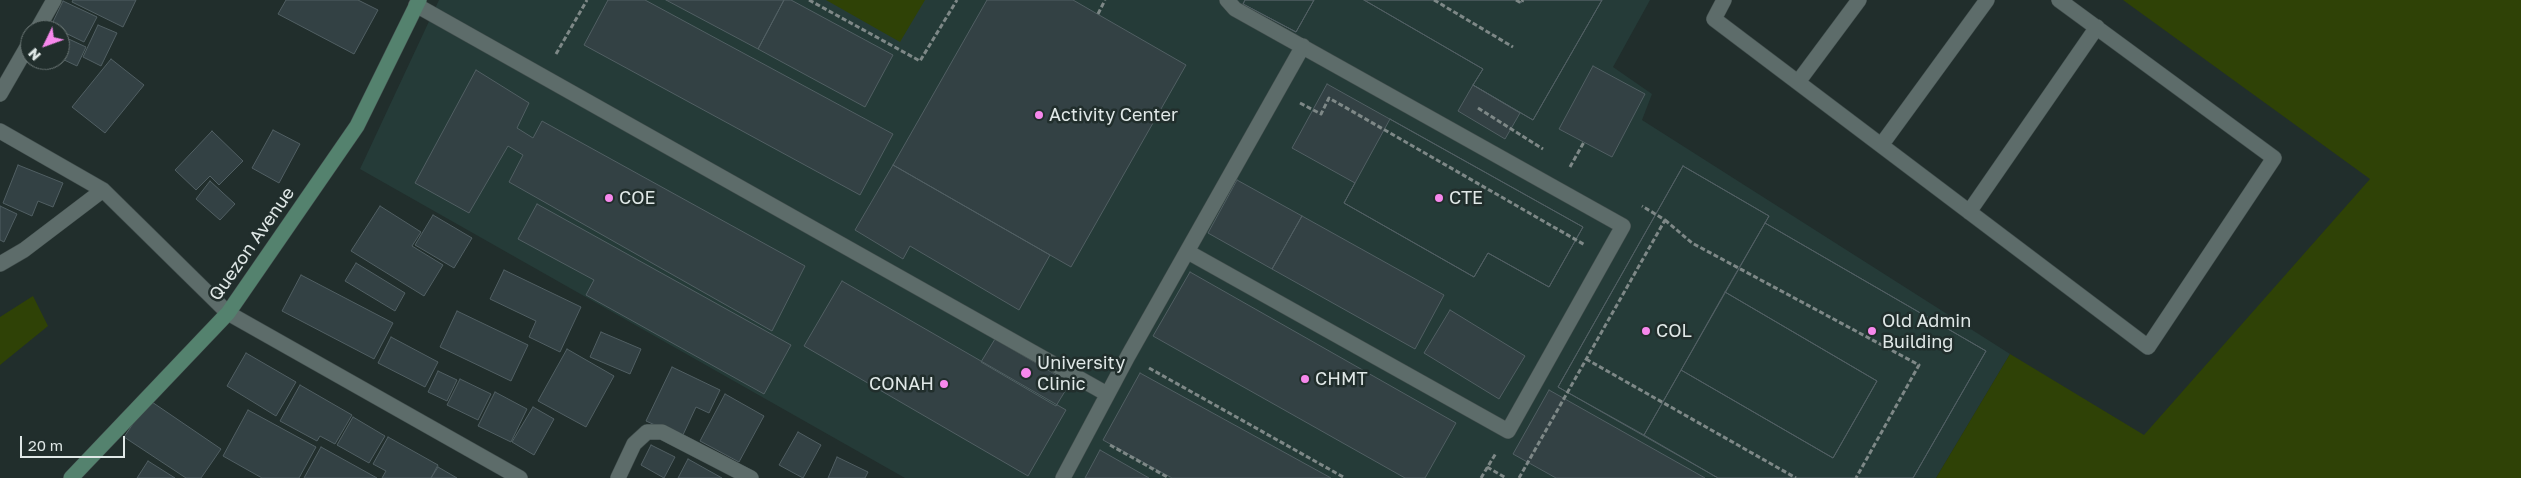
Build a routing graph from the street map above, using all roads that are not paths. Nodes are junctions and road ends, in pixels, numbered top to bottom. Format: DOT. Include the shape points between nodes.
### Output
graph roads {
  1 [pos="54,0"];
  2 [pos="1227,0"];
  3 [pos="1724,0"];
  4 [pos="1859,0"];
  5 [pos="1987,0"];
  6 [pos="2059,0"];
  7 [pos="417,3"];
  8 [pos="42,20"];
  9 [pos="2097,28"];
  10 [pos="1303,46"];
  11 [pos="20,59"];
  12 [pos="1798,82"];
  13 [pos="0,94"];
  14 [pos="0,131"];
  15 [pos="1882,144"];
  16 [pos="103,190"];
  17 [pos="1969,212"];
  18 [pos="1188,252"];
  19 [pos="0,264"];
  20 [pos="228,313"];
  21 [pos="1107,394"];
  22 [pos="71,478"];
  23 [pos="520,478"];
  24 [pos="618,478"];
  25 [pos="751,478"];
  26 [pos="1063,478"];
  1 -- 8 [label="street"];
  2 -- 10 [label="street" via="1235,9"];
  3 -- 12 [label="street" via="1714,20"];
  4 -- 12 [label="street"];
  5 -- 15 [label="street"];
  6 -- 9 [label="street"];
  7 -- 20 [label="main road, Quezon Avenue" via="358,126"];
  7 -- 21 [label="street"];
  9 -- 17 [label="street"];
  9 -- 17 [label="street" via="2274,158 2148,346"];
  10 -- 18 [label="street"];
  10 -- 18 [label="street" via="1623,226 1508,431"];
  11 -- 13 [label="street"];
  12 -- 15 [label="street"];
  14 -- 16 [label="street"];
  15 -- 17 [label="street"];
  16 -- 19 [label="street" via="24,250"];
  16 -- 20 [label="street"];
  18 -- 21 [label="street"];
  20 -- 22 [label="main road, Quezon Avenue"];
  20 -- 23 [label="street"];
  21 -- 26 [label="street"];
  24 -- 25 [label="street" via="634,444 647,432 662,432"];
}
